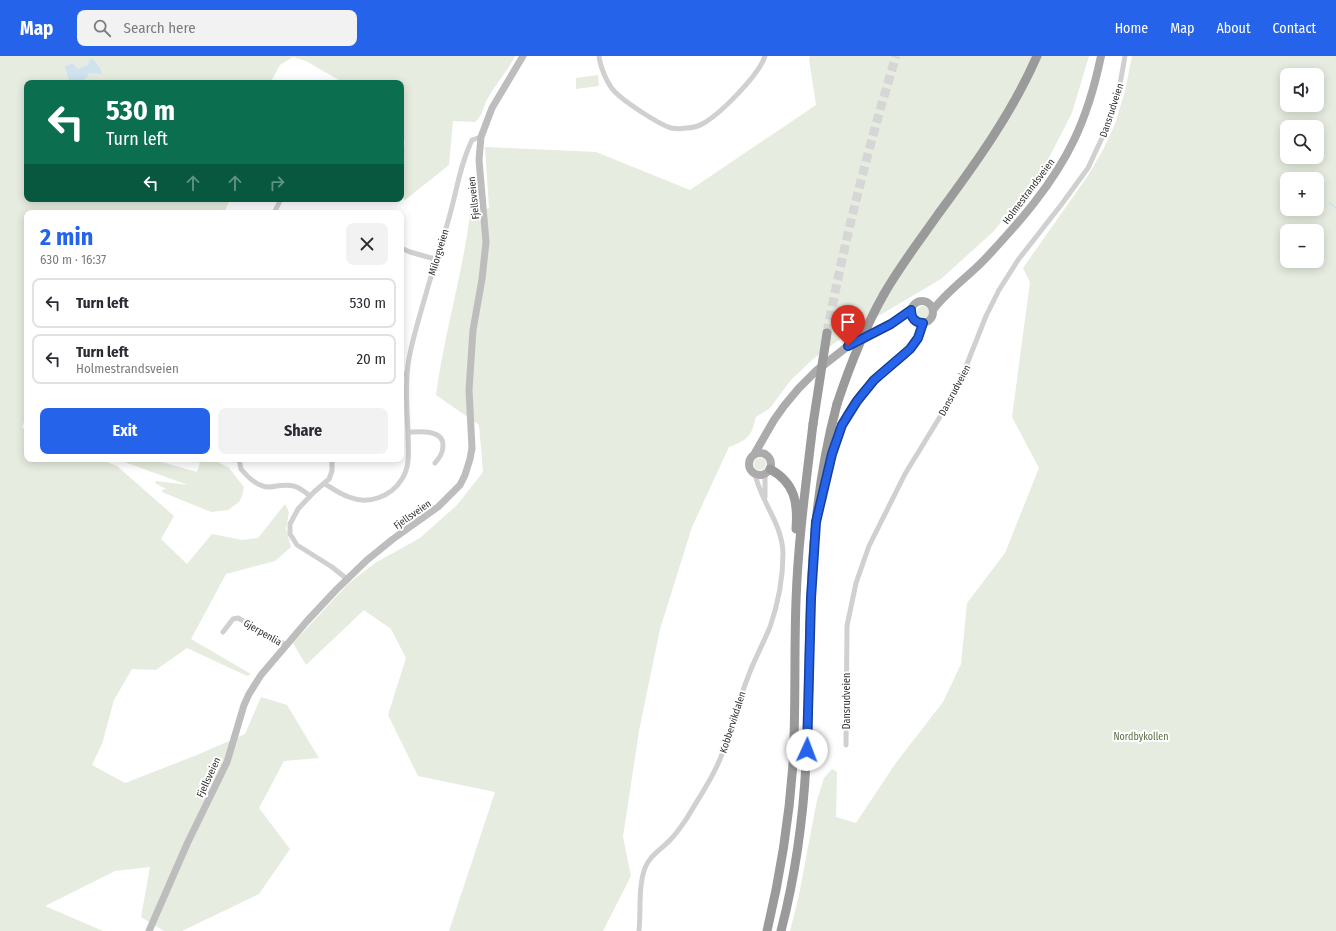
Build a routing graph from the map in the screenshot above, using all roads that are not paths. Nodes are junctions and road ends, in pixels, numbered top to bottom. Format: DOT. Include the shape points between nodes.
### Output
graph roads {
  1 [pos="524,56"];
  2 [pos="599,56"];
  3 [pos="765,56"];
  4 [pos="1038,56"];
  5 [pos="1101,56"];
  6 [pos="1125,56"];
  7 [pos="481,137"];
  8 [pos="404,249"];
  9 [pos="435,259"];
  10 [pos="946,294"];
  11 [pos="928,303"];
  12 [pos="911,310"];
  13 [pos="933,310"];
  14 [pos="913,319"];
  15 [pos="923,323"];
  16 [pos="891,324"];
  17 [pos="827,333"];
  18 [pos="407,374"];
  19 [pos="408,432"];
  20 [pos="766,435"];
  21 [pos="756,453"];
  22 [pos="767,454"];
  23 [pos="240,462"];
  24 [pos="332,462"];
  25 [pos="435,463"];
  26 [pos="768,471"];
  27 [pos="755,474"];
  28 [pos="325,484"];
  29 [pos="310,496"];
  30 [pos="765,498"];
  31 [pos="816,522"];
  32 [pos="347,579"];
  33 [pos="796,601"];
  34 [pos="222,632"];
  35 [pos="286,645"];
  36 [pos="846,745"];
  37 [pos="148,931"];
  38 [pos="639,931"];
  39 [pos="766,931"];
  40 [pos="781,931"];
  1 -- 7 [label="main road, Fjellsveien" via="492,108"];
  2 -- 3 [label="street" via="604,75 614,91 654,119 674,129 698,125 712,116 741,89"];
  4 -- 31 [label="highway, bridge" via="993,137 915,247 874,311 837,404 825,458"];
  5 -- 10 [label="main road, Holmestrandsveien" via="1082,121 1056,173 992,252"];
  6 -- 36 [label="street, Dansrudveien" via="1112,113 1088,168 998,290 949,402 905,474 870,546 856,583 847,626"];
  7 -- 9 [label="street, Milorgveien" via="472,140 466,152"];
  7 -- 32 [label="main road, Fjellsveien" via="479,160 486,242 472,343 469,390 472,448 468,466 460,485 438,507 393,539"];
  8 -- 9 [label="street"];
  9 -- 18 [label="street, Milorgveien" via="409,355"];
  10 -- 11 [label="main road, Holmestrandsveien"];
  10 -- 13 [label="main road, Holmestrandsveien"];
  11 -- 12 [label="main road" via="918,302"];
  11 -- 13 [label="main road"];
  12 -- 14 [label="main road"];
  12 -- 16 [label="main road"];
  13 -- 15 [label="main road" via="931,319"];
  14 -- 15 [label="main road"];
  14 -- 16 [label="main road"];
  15 -- 31 [label="highway" via="913,346 868,387 849,412 836,440"];
  16 -- 20 [label="main road" via="848,346 816,371 784,406"];
  17 -- 33 [label="highway, bridge" via="802,519"];
  18 -- 19 [label="street, Milorgveien"];
  19 -- 25 [label="street" via="423,432 441,437 443,451"];
  19 -- 28 [label="street, Milorgveien" via="405,474 384,496 359,500"];
  20 -- 21 [label="main road"];
  20 -- 22 [label="main road"];
  21 -- 22 [label="main road"];
  21 -- 27 [label="main road" via="751,457 749,464"];
  22 -- 26 [label="main road" via="771,461"];
  23 -- 29 [label="street" via="241,469 259,485 292,485"];
  24 -- 28 [label="street" via="332,472"];
  26 -- 27 [label="main road"];
  26 -- 30 [label="street, Kobbervikdalen"];
  26 -- 33 [label="highway" via="787,481 794,499"];
  27 -- 30 [label="street, Kobbervikdalen"];
  28 -- 29 [label="street"];
  29 -- 32 [label="street" via="292,520 292,539"];
  30 -- 38 [label="street, Kobbervikdalen" via="777,525 783,552 780,585 770,626 748,676 714,773 682,827 647,864 641,883"];
  31 -- 40 [label="highway" via="806,765 797,851"];
  32 -- 35 [label="main road, Fjellsveien"];
  33 -- 39 [label="highway" via="793,764 783,850"];
  34 -- 35 [label="street, Gjerpenlia" via="233,619 238,618"];
  35 -- 37 [label="main road, Fjellsveien" via="249,694 227,762 186,844"];
}
